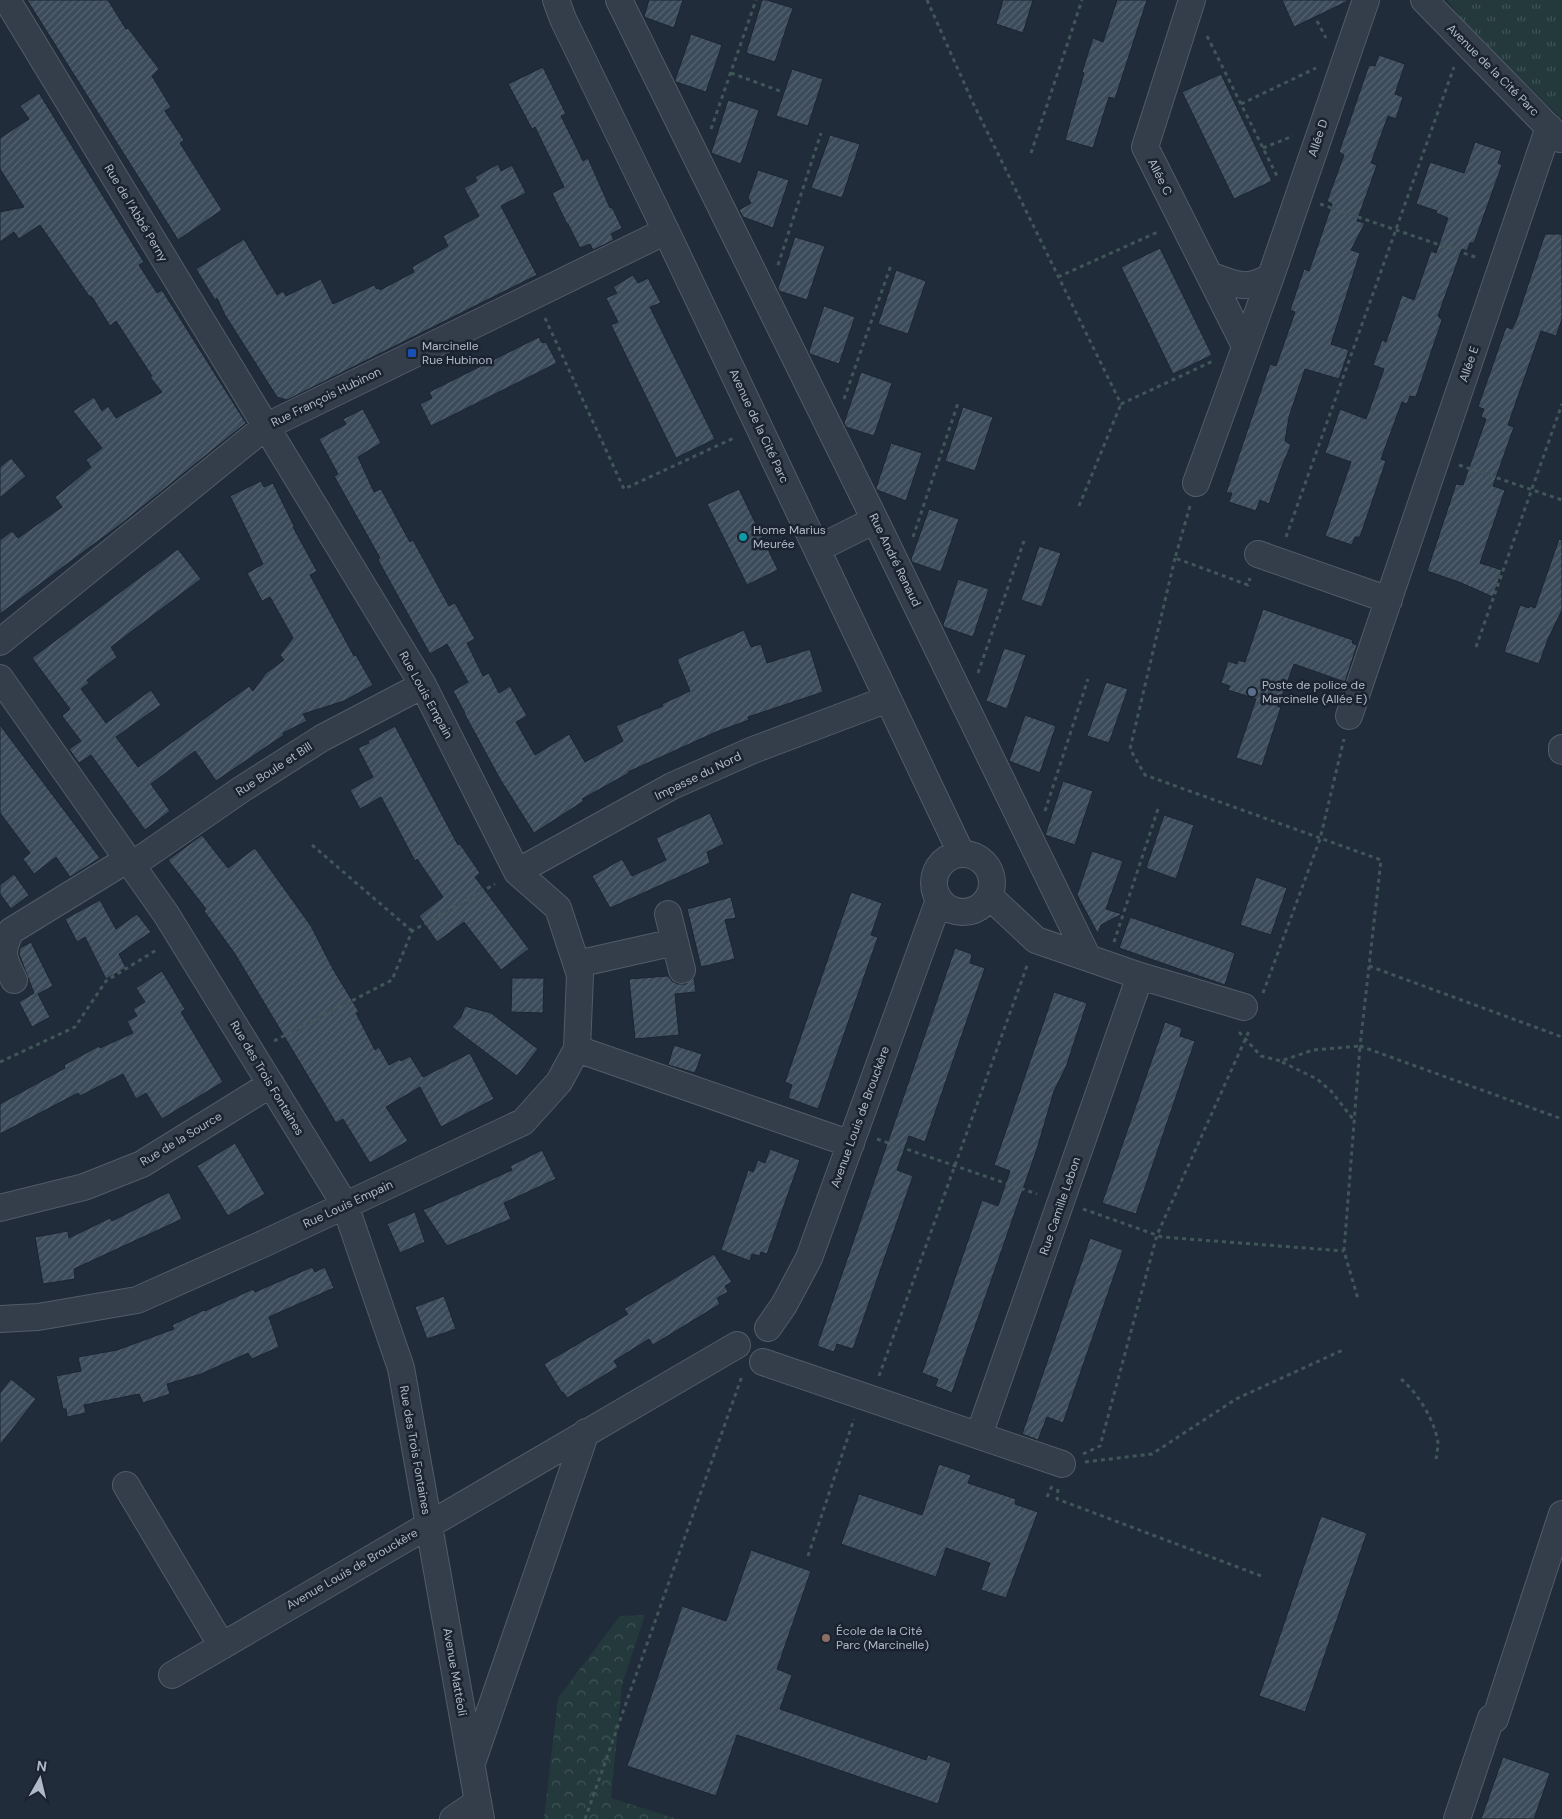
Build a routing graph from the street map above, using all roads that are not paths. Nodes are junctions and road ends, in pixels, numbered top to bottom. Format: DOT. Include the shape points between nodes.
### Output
graph roads {
  1 [pos="7,0"];
  2 [pos="556,0"];
  3 [pos="619,0"];
  4 [pos="1192,0"];
  5 [pos="1366,0"];
  6 [pos="1424,0"];
  7 [pos="1556,134"];
  8 [pos="666,230"];
  9 [pos="1210,275"];
  10 [pos="1271,276"];
  11 [pos="1245,346"];
  12 [pos="265,427"];
  13 [pos="1196,483"];
  14 [pos="875,520"];
  15 [pos="817,550"];
  16 [pos="1269,558"];
  17 [pos="1388,600"];
  18 [pos="0,642"];
  19 [pos="0,678"];
  20 [pos="423,686"];
  21 [pos="888,699"];
  22 [pos="9,711"];
  23 [pos="1349,716"];
  24 [pos="960,853"];
  25 [pos="130,862"];
  26 [pos="517,872"];
  27 [pos="989,896"];
  28 [pos="939,900"];
  29 [pos="668,914"];
  30 [pos="675,942"];
  31 [pos="1097,961"];
  32 [pos="577,964"];
  33 [pos="682,970"];
  34 [pos="1140,976"];
  35 [pos="14,980"];
  36 [pos="1253,1008"];
  37 [pos="576,1049"];
  38 [pos="271,1084"];
  39 [pos="853,1138"];
  40 [pos="344,1205"];
  41 [pos="0,1208"];
  42 [pos="0,1319"];
  43 [pos="749,1356"];
  44 [pos="586,1432"];
  45 [pos="979,1435"];
  46 [pos="1062,1464"];
  47 [pos="126,1485"];
  48 [pos="1562,1514"];
  49 [pos="429,1524"];
  50 [pos="222,1646"];
  51 [pos="172,1675"];
  52 [pos="472,1763"];
  53 [pos="479,1810"];
  54 [pos="453,1819"];
  55 [pos="1457,1819"];
  1 -- 12 [label="street, Rue de l’Abbé Perny"];
  2 -- 8 [label="street, Avenue de la Cité Parc"];
  3 -- 14 [label="street, Rue André Renaud"];
  4 -- 9 [label="street, Allée C" via="1145,147"];
  5 -- 10 [label="street, Allée D"];
  6 -- 7 [label="street, Avenue de la Cité Parc"];
  7 -- 17 [label="street, Allée E" via="1502,266"];
  8 -- 12 [label="street, Rue François Hubinon"];
  8 -- 15 [label="street, Avenue de la Cité Parc"];
  9 -- 10 [label="street" via="1231,284 1248,286 1260,284"];
  9 -- 11 [label="street, Allée C"];
  10 -- 11 [label="street, Allée D"];
  11 -- 13 [label="street, Allée D"];
  12 -- 18 [label="street, Rue François Hubinon"];
  12 -- 20 [label="street, Rue Louis Empain"];
  14 -- 15 [label="street"];
  14 -- 31 [label="street, Rue André Renaud" via="1034,846"];
  15 -- 21 [label="street, Avenue de la Cité Parc"];
  16 -- 17 [label="street"];
  17 -- 23 [label="street, Allée E"];
  19 -- 22 [label="street, Rue des Trois Fontaines"];
  20 -- 25 [label="street, Rue Boule et Bill" via="322,738"];
  20 -- 26 [label="street, Rue Louis Empain"];
  21 -- 24 [label="street, Avenue de la Cité Parc"];
  21 -- 26 [label="street, Impasse du Nord" via="753,750 672,786"];
  22 -- 25 [label="street, Rue des Trois Fontaines"];
  24 -- 27 [label="street" via="978,857 985,863 992,879"];
  24 -- 28 [label="street" via="944,860 934,875 933,884"];
  25 -- 35 [label="street, Rue Boule et Bill" via="11,931 3,945 4,960"];
  25 -- 38 [label="street, Rue des Trois Fontaines" via="180,936"];
  26 -- 32 [label="street, Rue Louis Empain" via="558,908"];
  27 -- 28 [label="street" via="974,910 965,912 946,907"];
  27 -- 31 [label="street" via="1036,940"];
  28 -- 39 [label="street, Avenue Louis de Brouckère"];
  29 -- 30 [label="street"];
  30 -- 32 [label="street"];
  30 -- 33 [label="street"];
  31 -- 34 [label="street"];
  32 -- 37 [label="street, Rue Louis Empain" via="580,975"];
  34 -- 36 [label="street"];
  34 -- 45 [label="street, Rue Camille Lebon"];
  37 -- 39 [label="street"];
  37 -- 40 [label="street, Rue Louis Empain" via="559,1082 523,1122"];
  38 -- 40 [label="street, Rue des Trois Fontaines"];
  38 -- 41 [label="street, Rue de la Source" via="142,1164 84,1187"];
  39 -- 43 [label="street, Avenue Louis de Brouckère" via="809,1258 768,1328 775,1336 777,1347 772,1357"];
  40 -- 42 [label="street, Rue Louis Empain" via="137,1300 38,1317"];
  40 -- 49 [label="street, Rue des Trois Fontaines" via="400,1368"];
  43 -- 44 [label="street, Avenue Louis de Brouckère"];
  43 -- 45 [label="street"];
  44 -- 49 [label="street, Avenue Louis de Brouckère"];
  44 -- 52 [label="street"];
  45 -- 46 [label="street"];
  47 -- 50 [label="street"];
  48 -- 55 [label="street"];
  49 -- 50 [label="street, Avenue Louis de Brouckère"];
  49 -- 52 [label="street, Avenue Mattéoli"];
  50 -- 51 [label="street, Avenue Louis de Brouckère"];
  52 -- 53 [label="street, Avenue Mattéoli"];
  53 -- 54 [label="street"];
}
